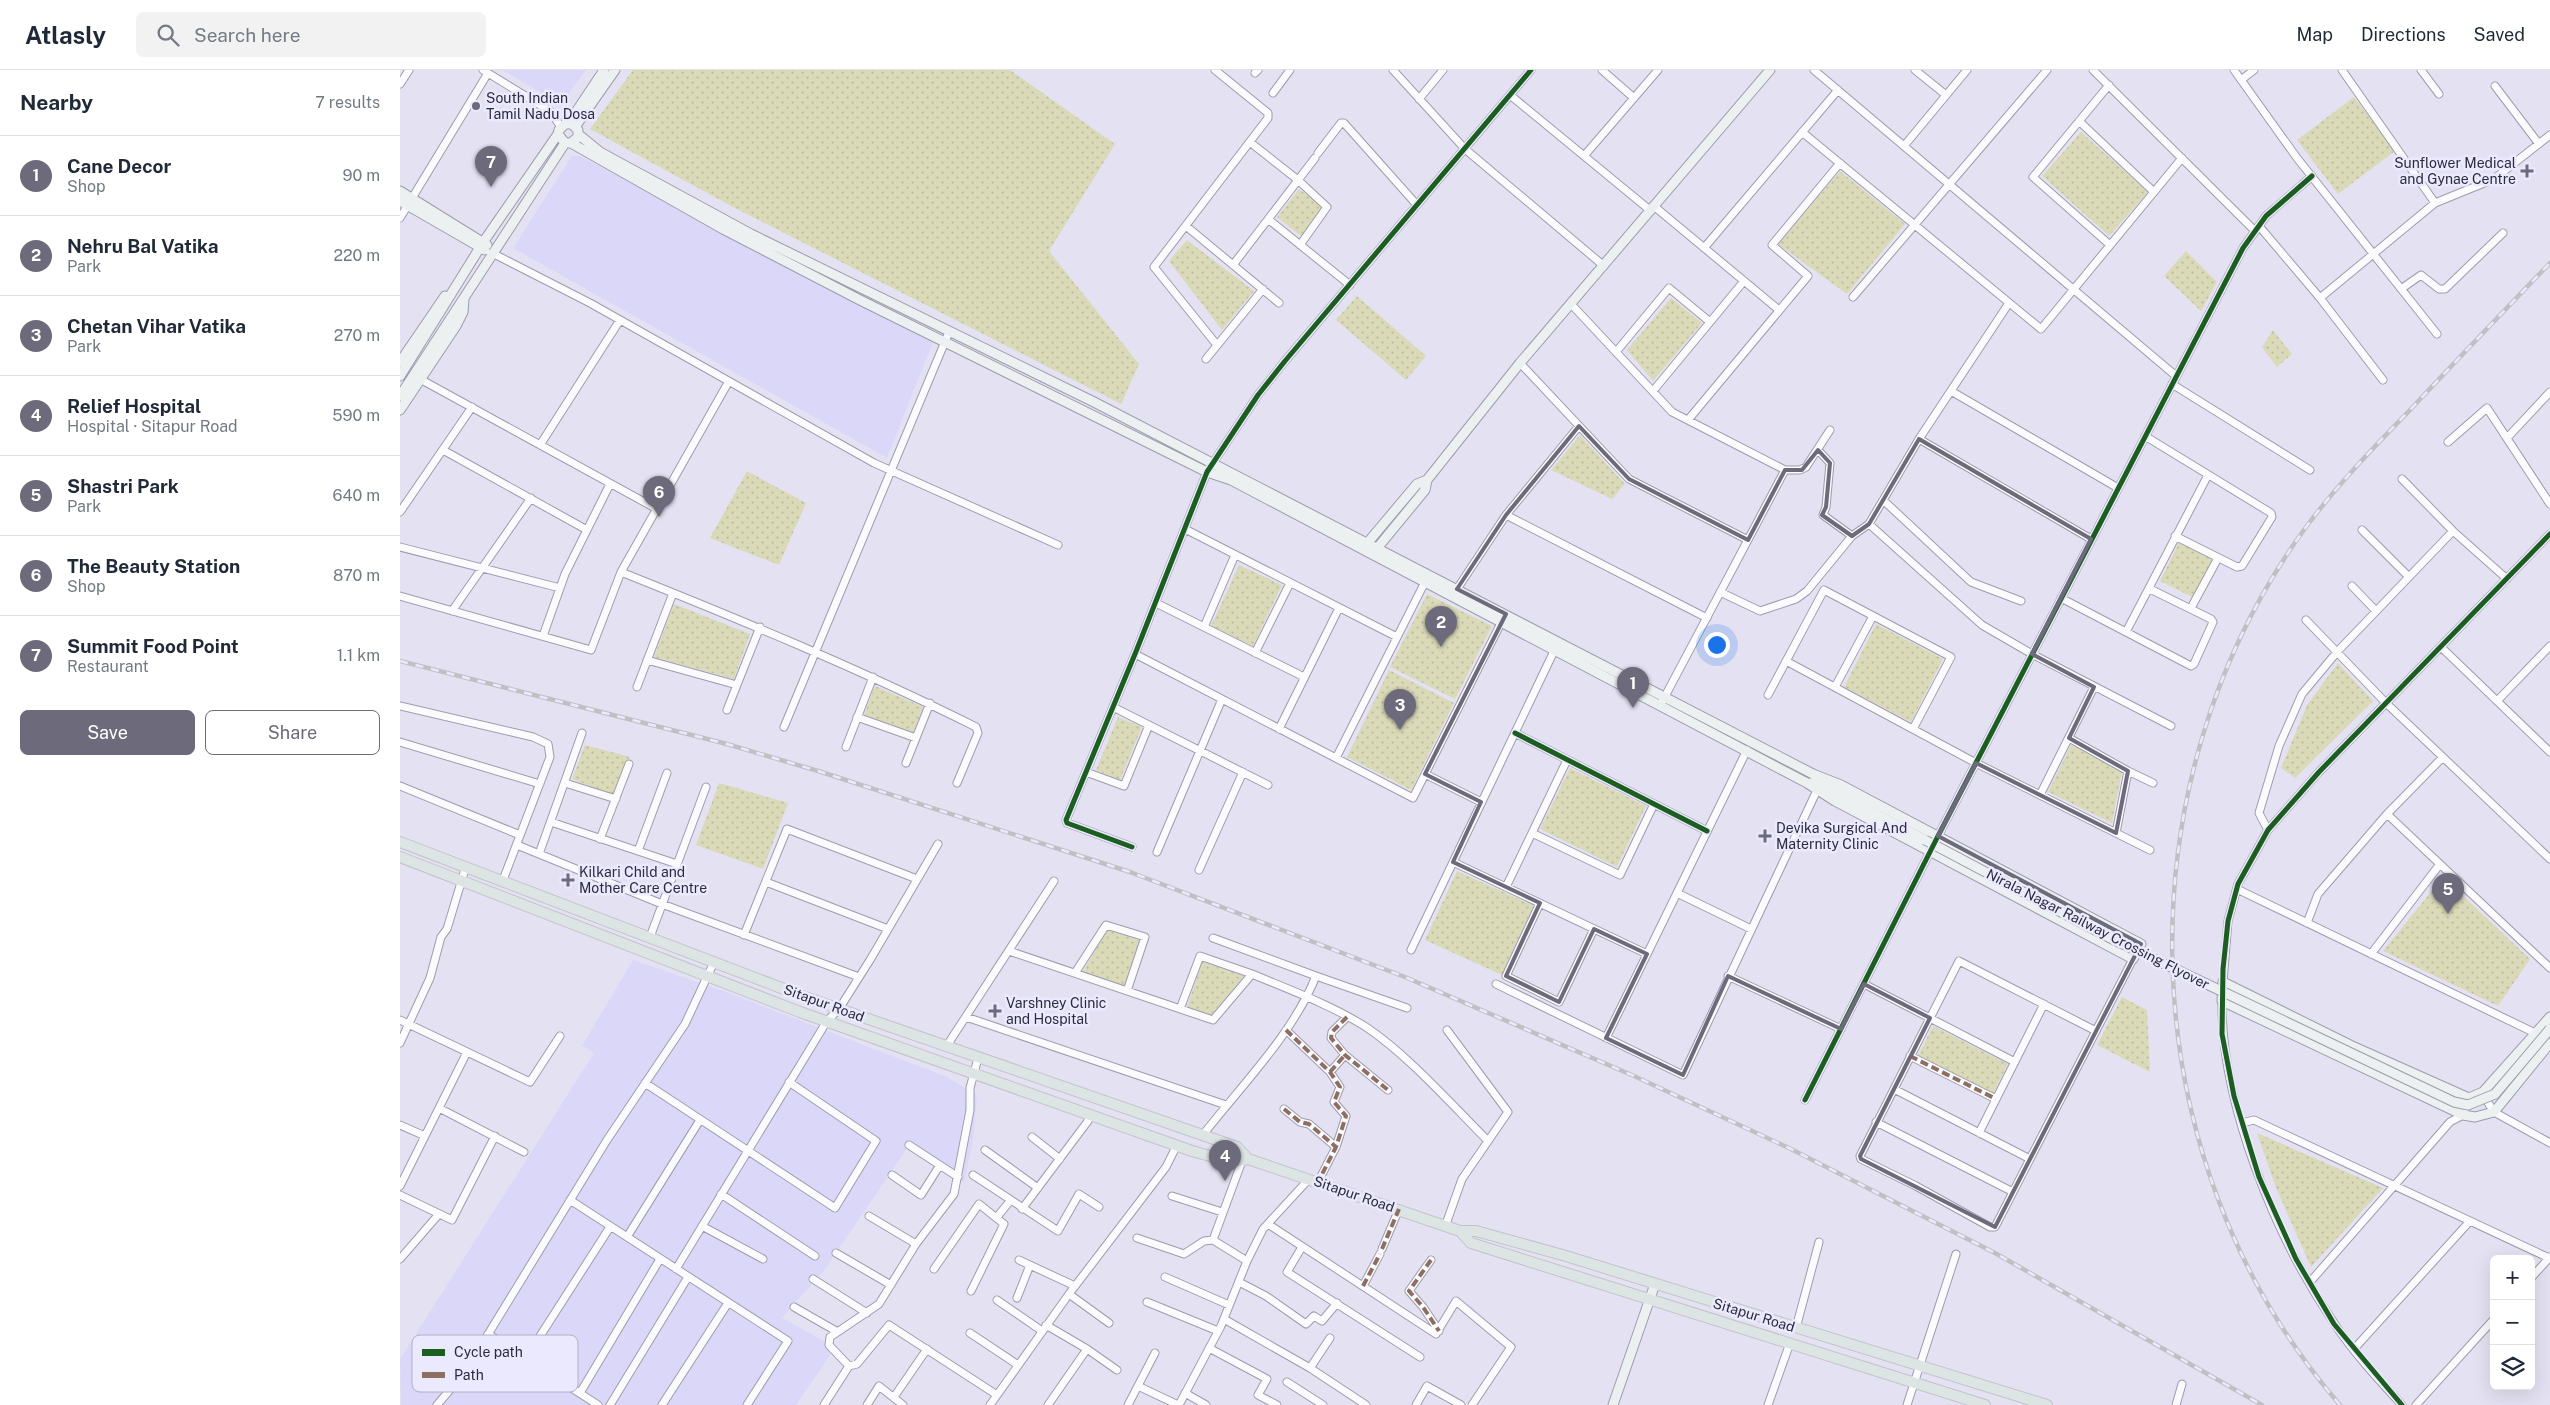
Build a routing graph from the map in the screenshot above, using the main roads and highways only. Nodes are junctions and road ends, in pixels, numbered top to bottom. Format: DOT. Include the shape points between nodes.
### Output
graph roads {
  1 [pos="604,70"];
  2 [pos="616,70"];
  3 [pos="1770,70"];
  4 [pos="568,129"];
  5 [pos="568,143"];
  6 [pos="400,191"];
  7 [pos="406,202"];
  8 [pos="482,245"];
  9 [pos="492,253"];
  10 [pos="454,291"];
  11 [pos="464,298"];
  12 [pos="400,362"];
  13 [pos="400,376"];
  14 [pos="400,396"];
  15 [pos="400,410"];
  16 [pos="1209,469"];
  17 [pos="1427,480"];
  18 [pos="1365,545"];
  19 [pos="1375,550"];
  20 [pos="1504,618"];
  21 [pos="1663,701"];
  22 [pos="1820,784"];
  23 [pos="400,842"];
  24 [pos="400,857"];
  25 [pos="2550,1017"];
  26 [pos="2550,1029"];
  27 [pos="2550,1043"];
  28 [pos="1245,1160"];
  29 [pos="1460,1231"];
  30 [pos="1655,1284"];
  31 [pos="1650,1299"];
  32 [pos="1613,1405"];
  33 [pos="1985,1405"];
  34 [pos="2047,1405"];
  1 -- 4 [label="main road"];
  2 -- 4 [label="main road"];
  3 -- 17 [label="main road" via="1520,363"];
  4 -- 5 [label="main road"];
  4 -- 5 [label="main road" via="575,141"];
  4 -- 8 [label="main road"];
  4 -- 16 [label="main road" via="608,156 751,234 1094,402"];
  5 -- 9 [label="main road"];
  5 -- 16 [label="main road" via="723,229 944,342"];
  6 -- 7 [label="main road"];
  7 -- 8 [label="main road"];
  8 -- 9 [label="main road"];
  8 -- 10 [label="main road"];
  9 -- 11 [label="main road"];
  10 -- 12 [label="main road" via="446,294"];
  10 -- 13 [label="main road"];
  11 -- 14 [label="main road"];
  11 -- 15 [label="main road" via="463,312 456,326"];
  16 -- 18 [label="main road"];
  17 -- 18 [label="main road" via="1417,484"];
  17 -- 19 [label="main road" via="1424,490"];
  18 -- 19 [label="main road"];
  19 -- 20 [label="main road" via="1457,589"];
  19 -- 20 [label="main road" via="1425,582"];
  20 -- 21 [label="main road"];
  20 -- 21 [label="main road" via="1555,649"];
  21 -- 22 [label="main road, Nirala Nagar Railway Crossing Flyover" via="1807,783"];
  21 -- 22 [label="main road, Nirala Nagar Railway Crossing Flyover" via="1813,774"];
  22 -- 22 [label="main road" via="1938,836 2141,944 2133,960 1835,801"];
  22 -- 26 [label="main road, Nirala Nagar Railway Crossing Flyover, bridge" via="2108,937 2454,1102 2468,1105 2495,1094"];
  23 -- 28 [label="main road, Sitapur Road" via="839,1009 1237,1147"];
  24 -- 28 [label="main road, Sitapur Road" via="973,1074 1177,1146 1232,1162"];
  25 -- 27 [label="main road" via="2482,1093 2469,1098 2223,982 2222,1001 2463,1115 2475,1117 2494,1112"];
  28 -- 29 [label="main road, Sitapur Road" via="1314,1180"];
  29 -- 30 [label="main road, Sitapur Road" via="1476,1231"];
  29 -- 31 [label="main road, Sitapur Road" via="1470,1243"];
  30 -- 31 [label="main road"];
  30 -- 34 [label="main road, Sitapur Road"];
  31 -- 32 [label="main road"];
  31 -- 33 [label="main road, Sitapur Road"];
}
